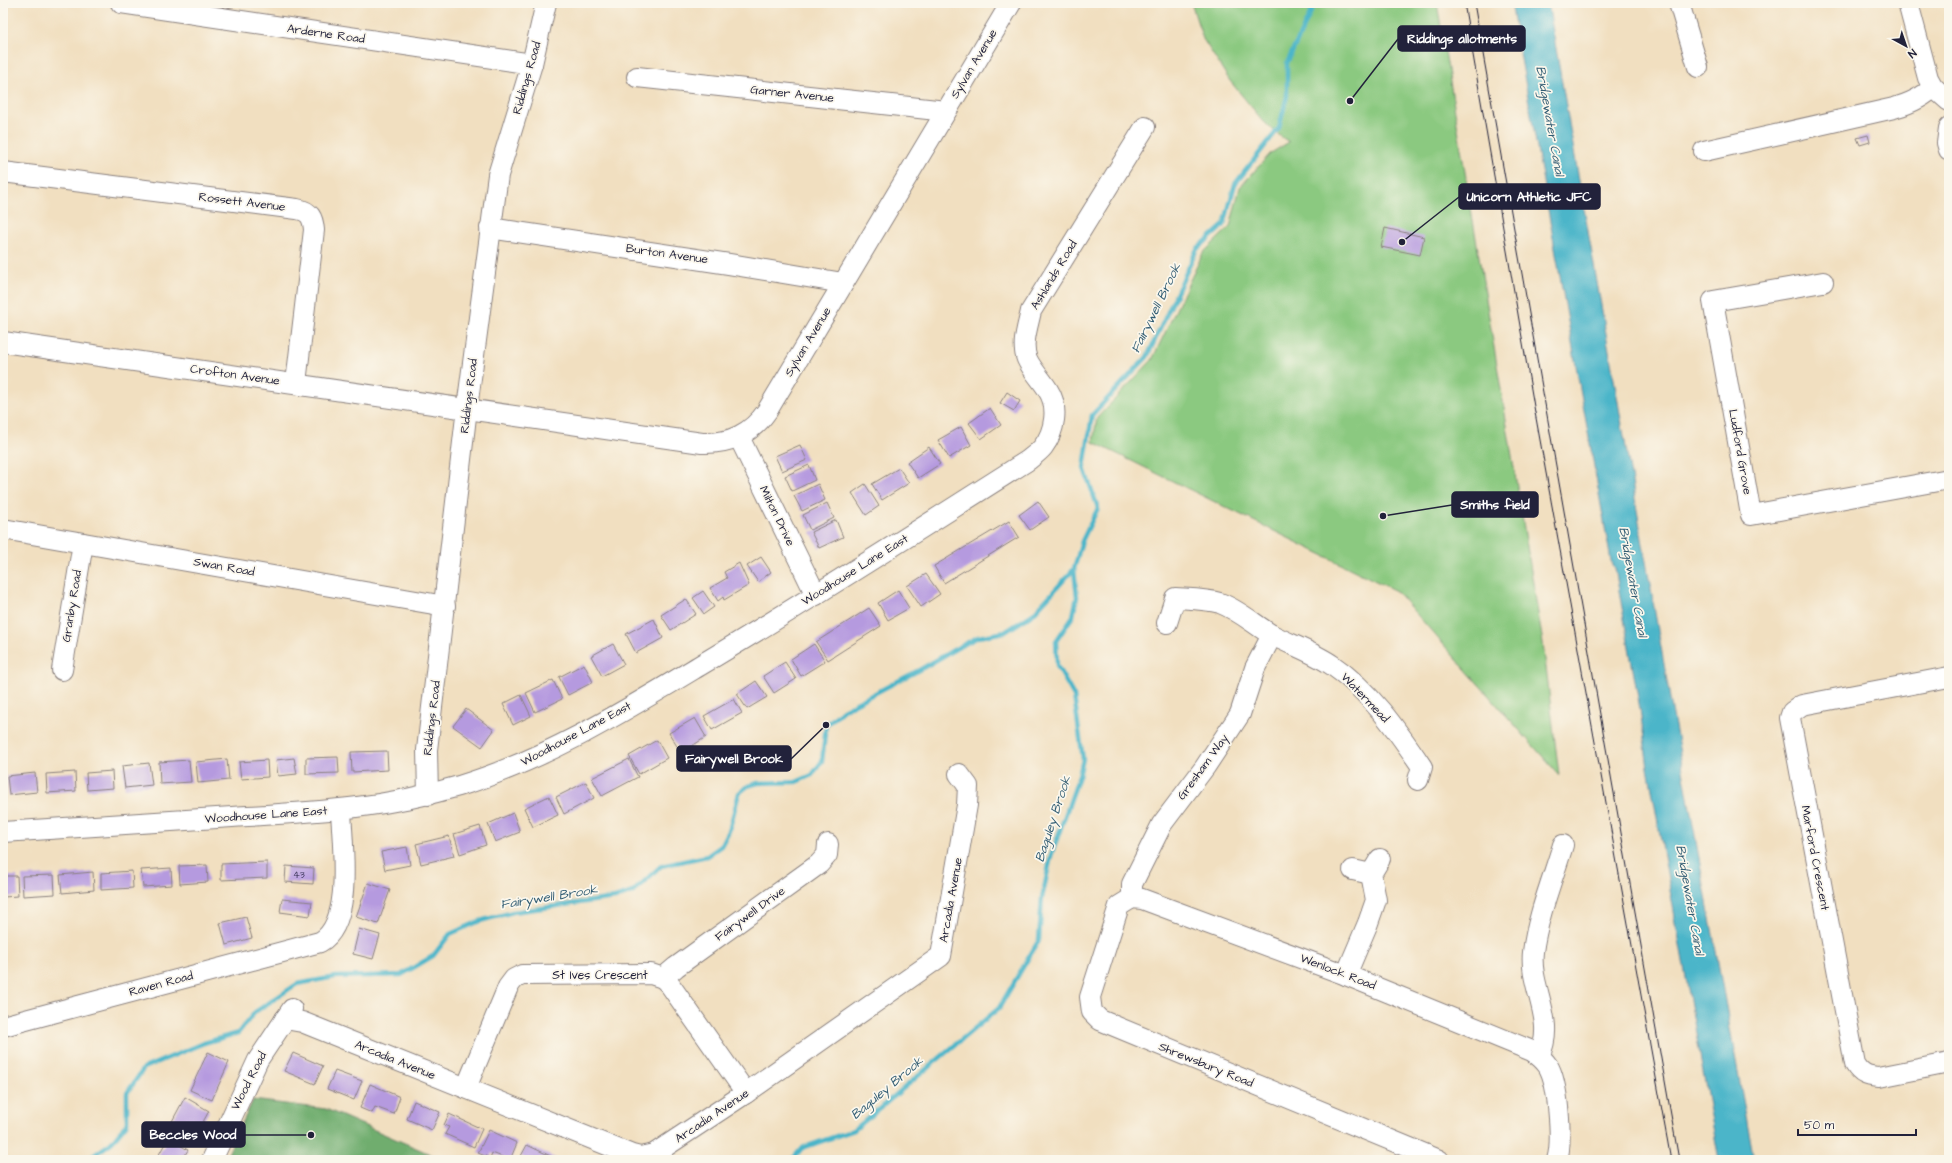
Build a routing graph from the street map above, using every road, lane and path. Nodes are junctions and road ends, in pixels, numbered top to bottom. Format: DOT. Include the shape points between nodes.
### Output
graph roads {
  1 [pos="121,3"];
  2 [pos="546,3"];
  3 [pos="1012,3"];
  4 [pos="1679,3"];
  5 [pos="1908,3"];
  6 [pos="532,64"];
  7 [pos="1698,67"];
  8 [pos="637,77"];
  9 [pos="1933,87"];
  10 [pos="1949,101"];
  11 [pos="946,111"];
  12 [pos="1145,127"];
  13 [pos="1949,128"];
  14 [pos="1949,150"];
  15 [pos="1704,151"];
  16 [pos="3,172"];
  17 [pos="490,228"];
  18 [pos="1823,282"];
  19 [pos="843,283"];
  20 [pos="3,342"];
  21 [pos="296,383"];
  22 [pos="467,408"];
  23 [pos="1051,434"];
  24 [pos="739,437"];
  25 [pos="1949,479"];
  26 [pos="3,529"];
  27 [pos="83,543"];
  28 [pos="816,595"];
  29 [pos="445,606"];
  30 [pos="1168,623"];
  31 [pos="1272,634"];
  32 [pos="62,670"];
  33 [pos="1949,677"];
  34 [pos="1425,772"];
  35 [pos="959,774"];
  36 [pos="428,795"];
  37 [pos="340,810"];
  38 [pos="3,832"];
  39 [pos="828,844"];
  40 [pos="1563,846"];
  41 [pos="1368,868"];
  42 [pos="1132,898"];
  43 [pos="1346,974"];
  44 [pos="662,978"];
  45 [pos="289,1013"];
  46 [pos="3,1026"];
  47 [pos="1540,1056"];
  48 [pos="1949,1063"];
  49 [pos="466,1088"];
  50 [pos="746,1094"];
  51 [pos="212,1160"];
  52 [pos="1439,1160"];
  53 [pos="1557,1160"];
  1 -- 6 [label="street, Arderne Road"];
  2 -- 6 [label="street, Riddings Road"];
  3 -- 11 [label="street, Sylvan Avenue"];
  4 -- 7 [label="street"];
  5 -- 9 [label="street" via="1925,70"];
  6 -- 17 [label="street, Riddings Road" via="498,175"];
  8 -- 11 [label="street, Garner Avenue"];
  9 -- 10 [label="street"];
  9 -- 15 [label="street" via="1918,98 1894,108"];
  11 -- 19 [label="street, Sylvan Avenue"];
  12 -- 23 [label="street, Ashlands Road" via="1031,311 1024,343 1027,358 1049,391 1054,406 1055,420"];
  13 -- 14 [label="street"];
  16 -- 21 [label="street, Rossett Avenue" via="306,211 312,218 314,230"];
  17 -- 19 [label="street, Burton Avenue"];
  17 -- 22 [label="street, Riddings Road"];
  18 -- 25 [label="street, Ludford Grove" via="1713,301 1751,515"];
  19 -- 24 [label="street, Sylvan Avenue" via="768,411 749,432"];
  20 -- 21 [label="street, Crofton Avenue"];
  21 -- 22 [label="street, Crofton Avenue"];
  22 -- 24 [label="street, Sylvan Avenue" via="702,443 716,443"];
  22 -- 29 [label="street, Riddings Road"];
  23 -- 28 [label="street, Woodhouse Lane East" via="1043,448 1027,461"];
  24 -- 28 [label="street, Milton Drive"];
  26 -- 27 [label="street, Swan Road"];
  27 -- 29 [label="street, Swan Road"];
  27 -- 32 [label="street, Granby Road"];
  28 -- 36 [label="street, Woodhouse Lane East" via="664,687 546,753 486,778"];
  29 -- 36 [label="street, Riddings Road" via="427,750"];
  30 -- 31 [label="street, Watermead" via="1175,591 1222,604"];
  31 -- 34 [label="street, Watermead" via="1332,665 1350,680 1386,718"];
  31 -- 42 [label="street, Gresham Way" via="1255,668 1240,714 1205,767 1162,824 1132,884"];
  33 -- 48 [label="street, Marford Crescent" via="1802,705 1792,712 1790,718 1855,1064 1860,1072 1879,1077"];
  35 -- 50 [label="street, Arcadia Avenue" via="968,786 967,805 941,956"];
  36 -- 37 [label="street, Woodhouse Lane East"];
  37 -- 38 [label="street, Woodhouse Lane East"];
  37 -- 46 [label="street, Raven Road" via="343,883 341,905 333,930 320,942"];
  39 -- 44 [label="street, Fairywell Drive" via="827,855 819,864"];
  40 -- 47 [label="street" via="1564,870 1537,933 1533,952 1533,964 1546,1022 1546,1041"];
  41 -- 43 [label="street" via="1376,900"];
  42 -- 43 [label="street, Wenlock Road" via="1142,899"];
  42 -- 52 [label="street, Shrewsbury Road" via="1119,906 1090,997 1092,1012 1100,1020"];
  43 -- 47 [label="street, Wenlock Road"];
  44 -- 49 [label="street, St Ives Crescent" via="651,974 606,974 522,975 514,979 508,987"];
  44 -- 50 [label="street, St Ives Crescent" via="670,985"];
  45 -- 49 [label="street, Arcadia Avenue" via="302,1022"];
  45 -- 51 [label="street, Wood Road" via="258,1060"];
  47 -- 53 [label="street" via="1551,1071 1560,1124"];
  49 -- 50 [label="street, Arcadia Avenue" via="640,1157 654,1154"];
}
